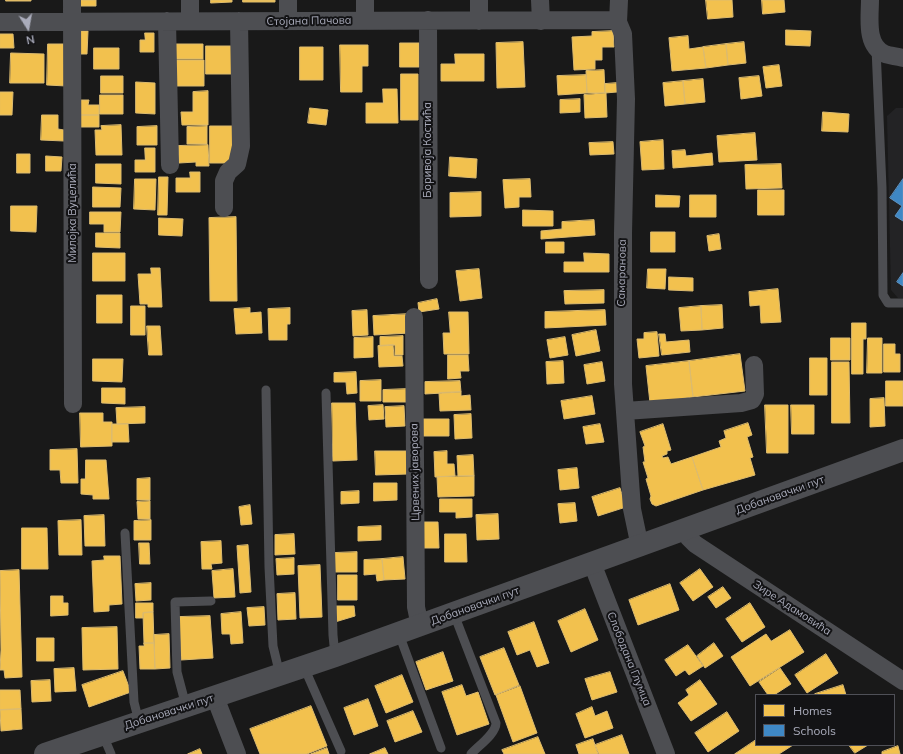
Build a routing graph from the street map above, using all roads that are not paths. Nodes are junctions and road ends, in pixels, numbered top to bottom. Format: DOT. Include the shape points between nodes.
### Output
graph roads {
  1 [pos="72,0"];
  2 [pos="190,0"];
  3 [pos="288,0"];
  4 [pos="365,0"];
  5 [pos="479,0"];
  6 [pos="540,0"];
  7 [pos="620,0"];
  8 [pos="870,0"];
  9 [pos="365,20"];
  10 [pos="428,20"];
  11 [pos="167,21"];
  12 [pos="190,21"];
  13 [pos="239,21"];
  14 [pos="288,21"];
  15 [pos="479,21"];
  16 [pos="541,21"];
  17 [pos="0,22"];
  18 [pos="73,22"];
  19 [pos="618,22"];
  20 [pos="876,48"];
  21 [pos="903,58"];
  22 [pos="170,165"];
  23 [pos="224,208"];
  24 [pos="429,280"];
  25 [pos="903,303"];
  26 [pos="414,316"];
  27 [pos="754,365"];
  28 [pos="266,390"];
  29 [pos="326,393"];
  30 [pos="73,404"];
  31 [pos="625,411"];
  32 [pos="903,450"];
  33 [pos="685,530"];
  34 [pos="125,533"];
  35 [pos="640,546"];
  36 [pos="592,564"];
  37 [pos="211,601"];
  38 [pos="454,614"];
  39 [pos="420,626"];
  40 [pos="399,634"];
  41 [pos="335,656"];
  42 [pos="304,667"];
  43 [pos="280,675"];
  44 [pos="903,681"];
  45 [pos="214,697"];
  46 [pos="186,706"];
  47 [pos="139,722"];
  48 [pos="107,744"];
  49 [pos="441,748"];
  50 [pos="341,751"];
  51 [pos="45,754"];
  52 [pos="237,754"];
  53 [pos="471,754"];
  54 [pos="666,754"];
  1 -- 18 [label="street, Милојка Вуцелића"];
  2 -- 12 [label="street"];
  3 -- 14 [label="street"];
  4 -- 9 [label="street"];
  5 -- 15 [label="street"];
  6 -- 16 [label="street"];
  7 -- 19 [label="street, Самаранова"];
  8 -- 20 [label="street" via="871,30"];
  9 -- 10 [label="street, Стојана Пачова"];
  9 -- 14 [label="street, Стојана Пачова"];
  10 -- 15 [label="street, Стојана Пачова"];
  10 -- 24 [label="street, Боривоја Костића"];
  11 -- 12 [label="street, Стојана Пачова"];
  11 -- 18 [label="street, Стојана Пачова"];
  11 -- 22 [label="street"];
  12 -- 13 [label="street, Стојана Пачова"];
  13 -- 14 [label="street, Стојана Пачова"];
  13 -- 23 [label="street" via="241,146 237,164 228,172 224,181"];
  15 -- 16 [label="street, Стојана Пачова"];
  16 -- 19 [label="street, Стојана Пачова"];
  17 -- 18 [label="street, Стојана Пачова"];
  18 -- 30 [label="street, Милојка Вуцелића"];
  19 -- 31 [label="street, Самаранова" via="623,34 626,99 622,328"];
  20 -- 21 [label="street" via="886,54"];
  20 -- 25 [label="lane" via="882,188 883,295 888,303"];
  26 -- 39 [label="street, Црвених јаворова" via="416,607"];
  27 -- 31 [label="street" via="755,394 752,400 741,403"];
  28 -- 43 [label="lane" via="269,567 273,646"];
  29 -- 41 [label="lane"];
  31 -- 35 [label="street, Самаранова" via="632,509"];
  32 -- 33 [label="street, Добановачки пут"];
  33 -- 35 [label="street, Добановачки пут"];
  33 -- 44 [label="street, Зире Адамовића" via="695,544"];
  34 -- 47 [label="lane" via="134,702"];
  35 -- 36 [label="street, Добановачки пут"];
  36 -- 38 [label="street, Добановачки пут"];
  36 -- 54 [label="street, Слободана Глумца"];
  37 -- 46 [label="lane" via="175,602 177,672"];
  38 -- 39 [label="street, Добановачки пут"];
  38 -- 53 [label="lane" via="496,723 492,732"];
  39 -- 40 [label="street, Добановачки пут"];
  40 -- 41 [label="street, Добановачки пут"];
  40 -- 49 [label="lane"];
  41 -- 42 [label="street, Добановачки пут"];
  42 -- 43 [label="street, Добановачки пут"];
  42 -- 50 [label="lane"];
  43 -- 45 [label="street, Добановачки пут"];
  45 -- 46 [label="street, Добановачки пут"];
  45 -- 52 [label="street"];
  46 -- 47 [label="street, Добановачки пут"];
  47 -- 48 [label="street, Добановачки пут"];
  48 -- 51 [label="street, Добановачки пут"];
}
